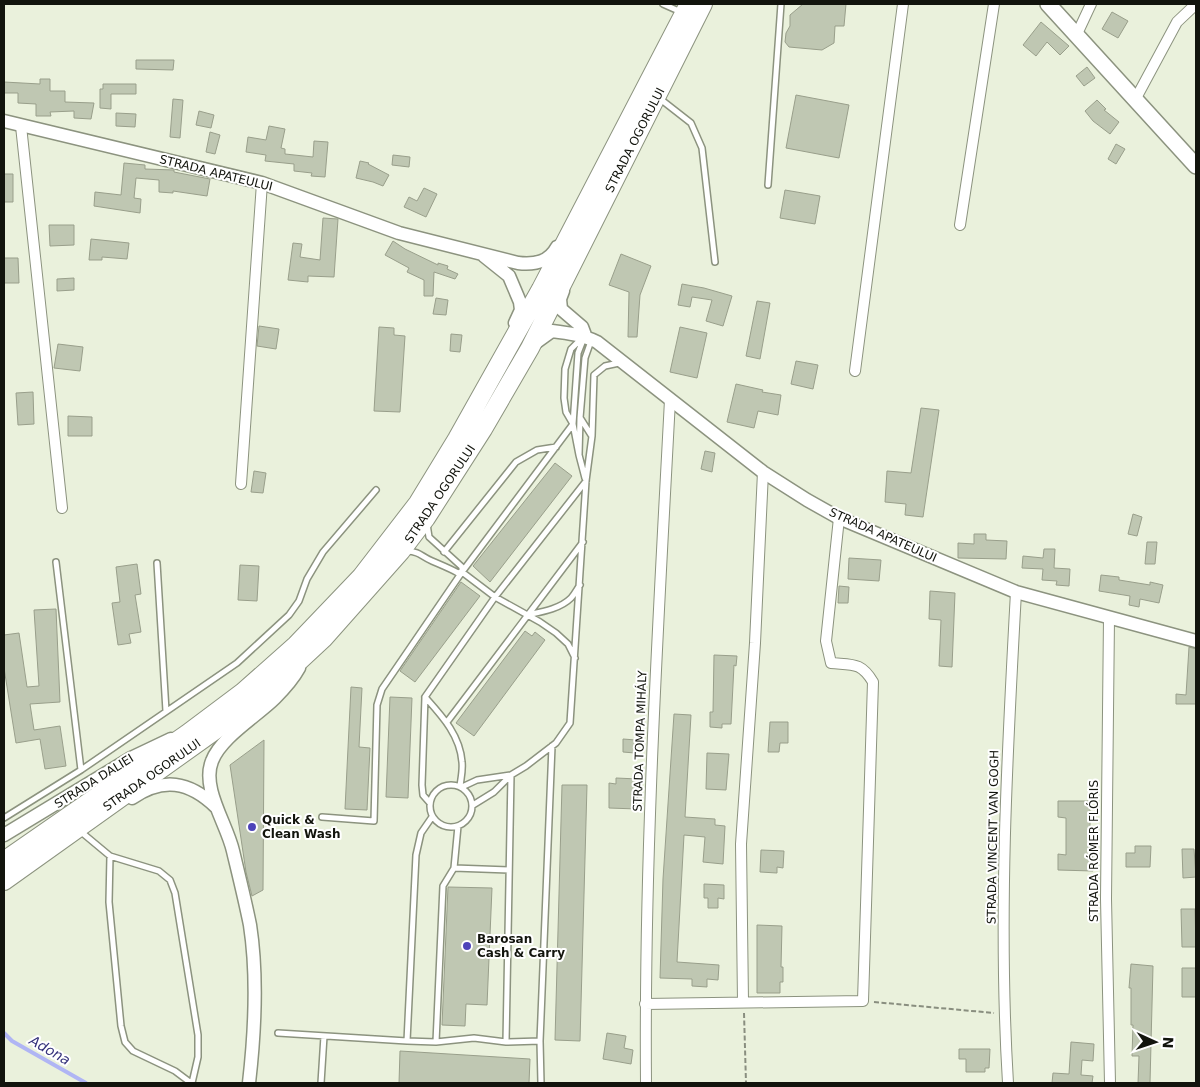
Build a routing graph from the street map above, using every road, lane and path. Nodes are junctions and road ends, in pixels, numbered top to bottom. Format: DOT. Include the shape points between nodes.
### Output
graph roads {
  1 [pos="663,4"];
  2 [pos="703,4"];
  3 [pos="781,4"];
  4 [pos="903,4"];
  5 [pos="994,4"];
  6 [pos="1048,4"];
  7 [pos="1092,4"];
  8 [pos="1196,4"];
  9 [pos="686,9"];
  10 [pos="1077,34"];
  11 [pos="657,96"];
  12 [pos="1135,100"];
  13 [pos="4,122"];
  14 [pos="21,126"];
  15 [pos="606,163"];
  16 [pos="1196,166"];
  17 [pos="262,183"];
  18 [pos="768,185"];
  19 [pos="960,225"];
  20 [pos="482,254"];
  21 [pos="715,262"];
  22 [pos="569,270"];
  23 [pos="588,337"];
  24 [pos="530,348"];
  25 [pos="622,362"];
  26 [pos="496,369"];
  27 [pos="856,371"];
  28 [pos="670,400"];
  29 [pos="580,418"];
  30 [pos="573,424"];
  31 [pos="592,436"];
  32 [pos="556,448"];
  33 [pos="579,455"];
  34 [pos="763,472"];
  35 [pos="586,481"];
  36 [pos="241,484"];
  37 [pos="376,490"];
  38 [pos="62,508"];
  39 [pos="426,518"];
  40 [pos="839,518"];
  41 [pos="583,542"];
  42 [pos="401,550"];
  43 [pos="444,552"];
  44 [pos="56,562"];
  45 [pos="157,563"];
  46 [pos="462,572"];
  47 [pos="580,585"];
  48 [pos="1016,592"];
  49 [pos="495,597"];
  50 [pos="526,615"];
  51 [pos="1109,618"];
  52 [pos="1196,641"];
  53 [pos="308,655"];
  54 [pos="575,658"];
  55 [pos="425,697"];
  56 [pos="166,711"];
  57 [pos="447,722"];
  58 [pos="188,734"];
  59 [pos="552,746"];
  60 [pos="81,770"];
  61 [pos="511,775"];
  62 [pos="461,787"];
  63 [pos="430,803"];
  64 [pos="473,804"];
  65 [pos="218,808"];
  66 [pos="432,817"];
  67 [pos="4,818"];
  68 [pos="322,818"];
  69 [pos="458,826"];
  70 [pos="79,830"];
  71 [pos="4,835"];
  72 [pos="40,854"];
  73 [pos="110,856"];
  74 [pos="4,861"];
  75 [pos="454,868"];
  76 [pos="508,870"];
  77 [pos="4,881"];
  78 [pos="863,1001"];
  79 [pos="743,1002"];
  80 [pos="645,1004"];
  81 [pos="1004,1014"];
  82 [pos="278,1032"];
  83 [pos="324,1036"];
  84 [pos="407,1041"];
  85 [pos="436,1042"];
  86 [pos="506,1042"];
  87 [pos="540,1042"];
  88 [pos="192,1083"];
  89 [pos="249,1083"];
  90 [pos="321,1083"];
  91 [pos="541,1083"];
  92 [pos="646,1083"];
  93 [pos="746,1083"];
  94 [pos="1008,1083"];
  95 [pos="1110,1083"];
  1 -- 9 [label="lane"];
  2 -- 11 [label="highway, STRADA OGORULUI"];
  3 -- 18 [label="lane"];
  4 -- 27 [label="street"];
  5 -- 19 [label="street"];
  6 -- 10 [label="main road"];
  7 -- 10 [label="street"];
  8 -- 12 [label="street" via="1177,22"];
  9 -- 15 [label="highway, STRADA OGORULUI"];
  10 -- 12 [label="main road"];
  11 -- 21 [label="lane" via="692,123 702,148"];
  11 -- 22 [label="highway, STRADA OGORULUI"];
  12 -- 16 [label="main road"];
  13 -- 14 [label="street, STRADA APATEULUI"];
  14 -- 17 [label="street, STRADA APATEULUI"];
  14 -- 38 [label="street"];
  15 -- 20 [label="street, STRADA APATEULUI" via="552,256 528,264"];
  15 -- 26 [label="highway, STRADA OGORULUI"];
  17 -- 20 [label="street, STRADA APATEULUI" via="399,233"];
  17 -- 36 [label="street"];
  20 -- 26 [label="street, STRADA APATEULUI" via="509,276 521,310"];
  22 -- 23 [label="street, STRADA APATEULUI" via="560,298 561,309 582,327"];
  22 -- 24 [label="highway, STRADA OGORULUI"];
  23 -- 24 [label="street" via="552,331"];
  23 -- 25 [label="street, STRADA APATEULUI"];
  23 -- 29 [label="lane"];
  23 -- 30 [label="lane" via="578,353"];
  23 -- 30 [label="lane" via="571,349 565,369 566,412"];
  24 -- 39 [label="highway, STRADA OGORULUI"];
  25 -- 28 [label="street, STRADA APATEULUI"];
  25 -- 31 [label="lane" via="605,366 594,375"];
  26 -- 58 [label="highway, STRADA OGORULUI" via="418,503 361,577 269,670"];
  28 -- 34 [label="street, STRADA APATEULUI"];
  28 -- 80 [label="street, STRADA TOMPA MIHÁLY" via="652,739"];
  29 -- 31 [label="lane"];
  29 -- 33 [label="lane"];
  30 -- 32 [label="lane"];
  30 -- 33 [label="lane"];
  31 -- 35 [label="lane"];
  32 -- 43 [label="lane" via="537,450 516,462"];
  32 -- 46 [label="lane"];
  33 -- 35 [label="lane"];
  34 -- 40 [label="street, STRADA APATEULUI"];
  34 -- 79 [label="street" via="741,844"];
  35 -- 41 [label="lane"];
  35 -- 49 [label="lane"];
  37 -- 56 [label="lane" via="323,552 290,615 236,663"];
  39 -- 42 [label="highway, STRADA OGORULUI"];
  39 -- 43 [label="lane" via="429,537"];
  40 -- 48 [label="street, STRADA APATEULUI"];
  40 -- 78 [label="street" via="827,650 831,663 857,666 867,671 873,682"];
  41 -- 47 [label="lane"];
  41 -- 50 [label="lane"];
  42 -- 46 [label="lane" via="418,552 430,561"];
  42 -- 53 [label="highway, STRADA OGORULUI"];
  43 -- 46 [label="lane" via="462,567"];
  44 -- 60 [label="lane"];
  45 -- 56 [label="lane"];
  46 -- 49 [label="lane"];
  46 -- 68 [label="lane" via="379,695 374,821"];
  47 -- 50 [label="lane" via="565,602"];
  47 -- 54 [label="lane"];
  48 -- 51 [label="street, STRADA APATEULUI"];
  48 -- 81 [label="street, STRADA VINCENT VAN GOGH" via="1008,731"];
  49 -- 50 [label="lane"];
  49 -- 55 [label="lane"];
  50 -- 54 [label="lane" via="556,633 568,644"];
  50 -- 57 [label="lane"];
  51 -- 52 [label="street, STRADA APATEULUI"];
  51 -- 95 [label="street, STRADA RÓMER FLÓRIS" via="1106,899"];
  53 -- 65 [label="street" via="275,698 216,753 209,771 209,783"];
  53 -- 72 [label="highway, STRADA OGORULUI" via="217,730"];
  54 -- 59 [label="lane" via="570,723"];
  55 -- 57 [label="lane"];
  55 -- 63 [label="lane" via="422,784 423,795"];
  56 -- 60 [label="lane"];
  57 -- 62 [label="lane" via="460,748"];
  58 -- 71 [label="street, STRADA DALIEI" via="131,758"];
  58 -- 74 [label="highway, STRADA OGORULUI"];
  59 -- 61 [label="lane"];
  59 -- 87 [label="lane"];
  60 -- 67 [label="lane"];
  61 -- 62 [label="lane" via="477,780"];
  61 -- 64 [label="lane" via="494,792"];
  61 -- 76 [label="lane"];
  62 -- 63 [label="lane" via="441,787"];
  62 -- 64 [label="lane"];
  63 -- 66 [label="lane"];
  64 -- 69 [label="lane" via="469,818"];
  65 -- 70 [label="street" via="194,789 161,785 142,791"];
  65 -- 89 [label="street" via="232,844 250,926 254,1003"];
  66 -- 69 [label="lane" via="444,826"];
  66 -- 84 [label="lane" via="421,833 416,855"];
  69 -- 75 [label="lane"];
  70 -- 72 [label="street"];
  70 -- 73 [label="lane"];
  72 -- 77 [label="highway, STRADA OGORULUI"];
  73 -- 88 [label="lane" via="109,902 121,1026 126,1042 133,1051"];
  73 -- 88 [label="lane" via="159,871 170,880 175,893 198,1035 198,1057"];
  75 -- 76 [label="lane"];
  75 -- 85 [label="lane" via="444,886"];
  76 -- 86 [label="lane"];
  78 -- 79 [label="street"];
  78 -- 81 [label="path"];
  79 -- 80 [label="street"];
  79 -- 93 [label="path"];
  80 -- 92 [label="street, STRADA TOMPA MIHÁLY"];
  81 -- 94 [label="street, STRADA VINCENT VAN GOGH"];
  82 -- 83 [label="lane"];
  83 -- 84 [label="lane"];
  83 -- 90 [label="lane"];
  84 -- 85 [label="lane"];
  85 -- 86 [label="lane" via="474,1038"];
  86 -- 87 [label="lane"];
  87 -- 91 [label="lane"];
}
